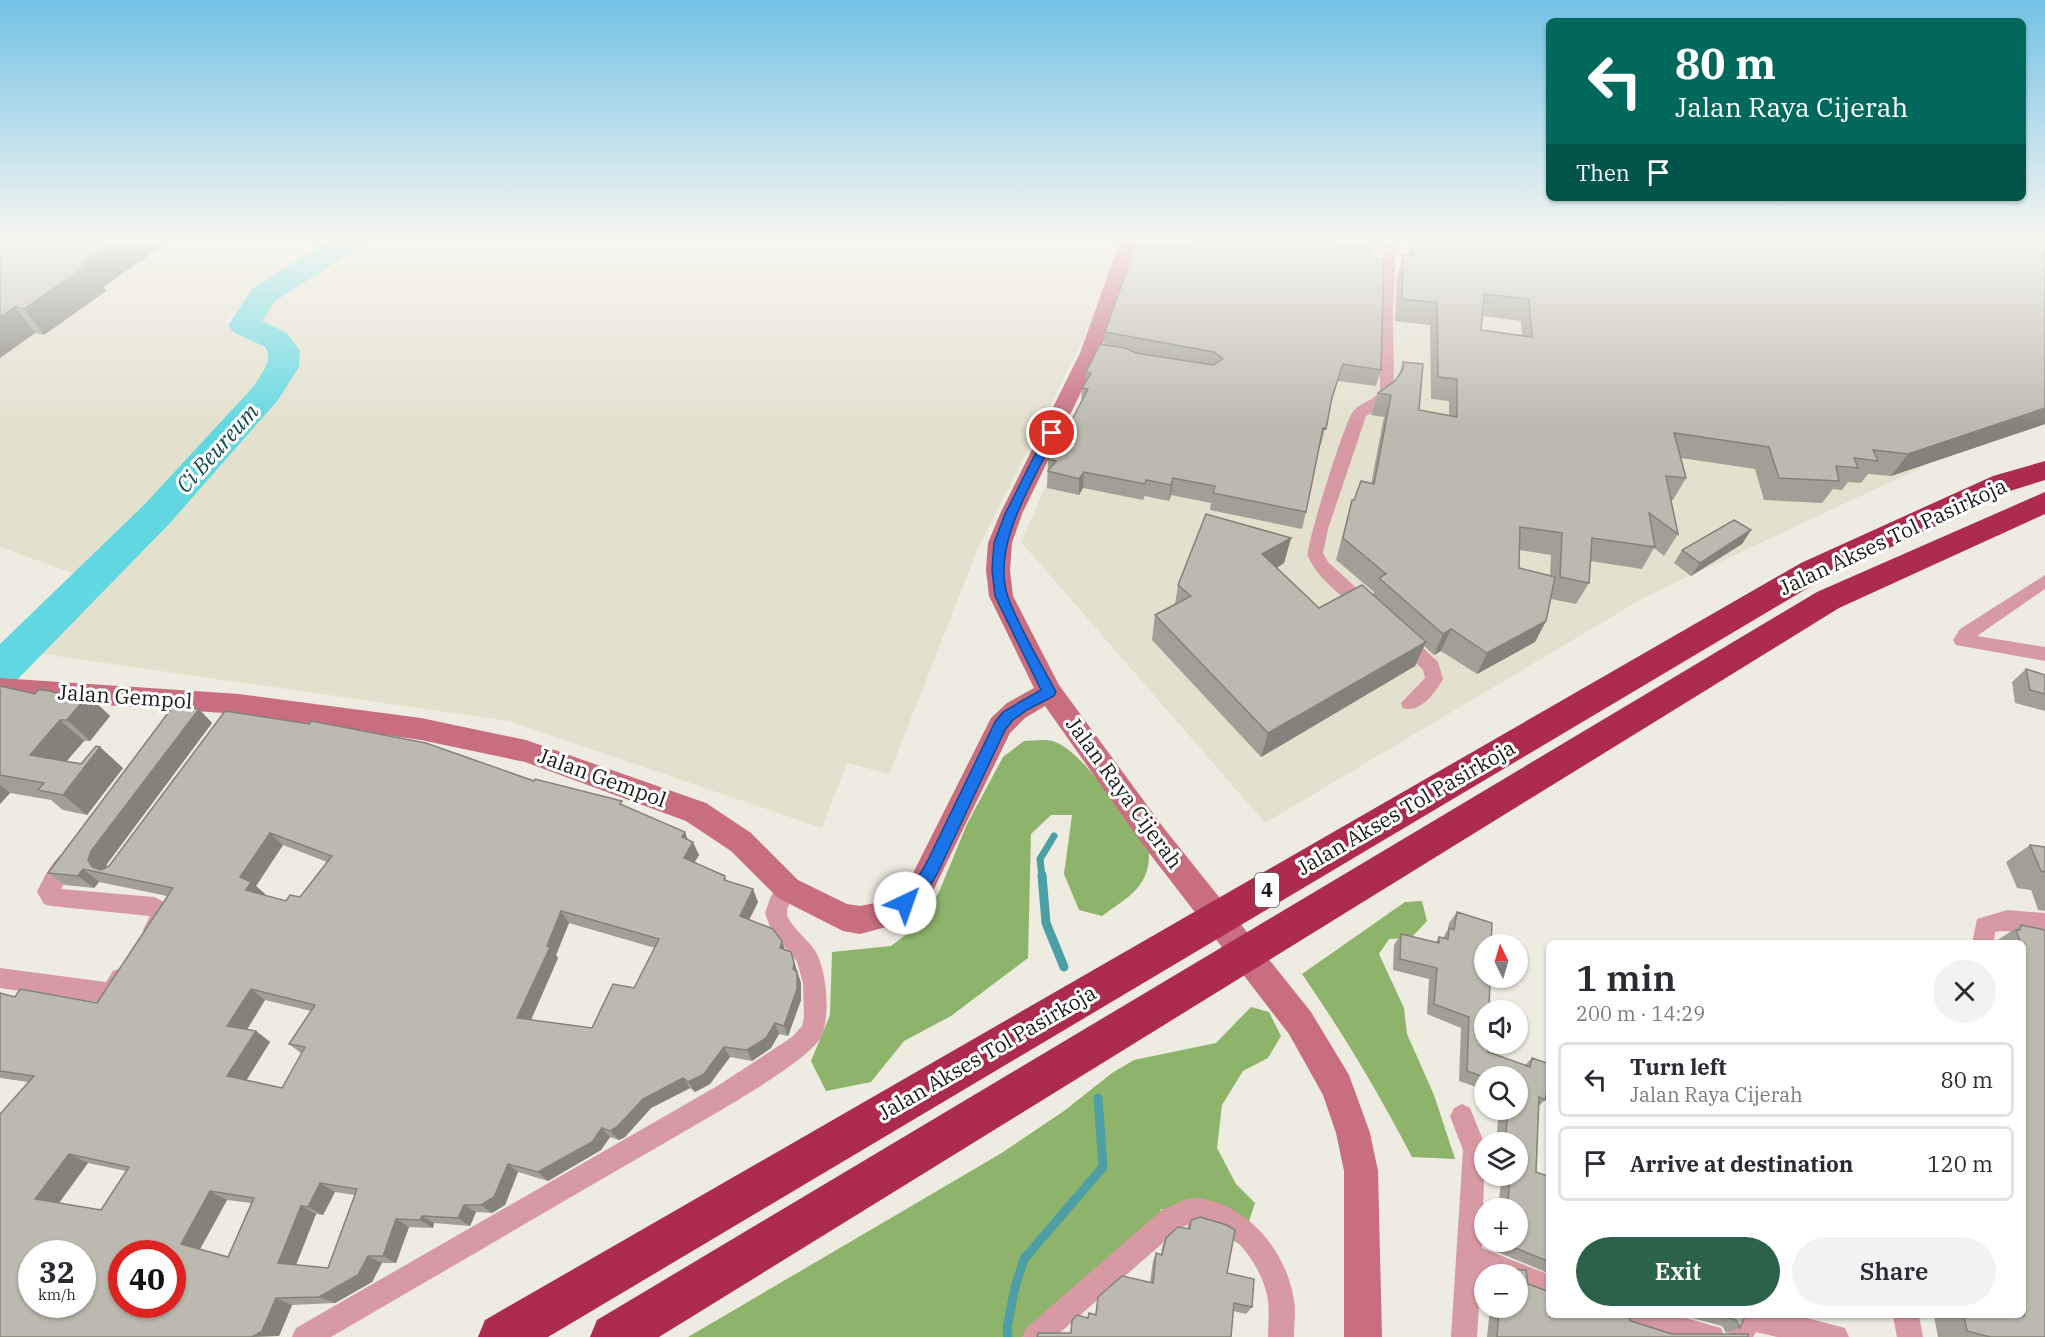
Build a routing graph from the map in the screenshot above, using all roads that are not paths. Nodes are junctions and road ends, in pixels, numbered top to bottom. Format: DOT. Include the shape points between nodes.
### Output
graph roads {
  1 [pos="1115,301"];
  2 [pos="1386,301"];
  3 [pos="2045,470"];
  4 [pos="2045,502"];
  5 [pos="2045,581"];
  6 [pos="2045,654"];
  7 [pos="2,690"];
  8 [pos="1049,692"];
  9 [pos="1410,703"];
  10 [pos="79,844"];
  11 [pos="788,889"];
  12 [pos="2045,923"];
  13 [pos="1983,940"];
  14 [pos="145,944"];
  15 [pos="131,963"];
  16 [pos="0,978"];
  17 [pos="1462,1116"];
  18 [pos="1469,1256"];
  19 [pos="1490,1264"];
  20 [pos="1528,1279"];
  21 [pos="1546,1286"];
  22 [pos="1636,1318"];
  23 [pos="1906,1318"];
  24 [pos="305,1337"];
  25 [pos="502,1337"];
  26 [pos="614,1337"];
  27 [pos="1035,1337"];
  28 [pos="1281,1337"];
  29 [pos="1363,1337"];
  30 [pos="1464,1337"];
  31 [pos="1712,1337"];
  32 [pos="1740,1337"];
  33 [pos="1836,1337"];
  34 [pos="1910,1337"];
  1 -- 8 [label="main road, Jalan Raya Cijerah" via="1100,354 1011,514 1000,543 1001,596"];
  2 -- 9 [label="street" via="1387,390 1383,399 1359,414 1315,554 1333,578 1432,668 1434,679 1429,687"];
  3 -- 25 [label="highway, Jalan Akses Tol Pasirkoja / 4" via="2003,483 1812,571"];
  4 -- 26 [label="highway, Jalan Akses Tol Pasirkoja / 4" via="1828,600"];
  5 -- 6 [label="street" via="1962,640"];
  7 -- 11 [label="main road, Jalan Gempol" via="421,729 526,751 696,813 741,842"];
  8 -- 11 [label="main road, Jalan Gempol" via="1022,706 1000,726 933,867 905,903 860,920 843,917"];
  8 -- 29 [label="main road, Jalan Raya Cijerah" via="1154,836 1300,1023 1337,1087 1361,1171"];
  10 -- 14 [label="street" via="47,892 51,897 154,907 162,913"];
  11 -- 24 [label="street" via="776,913 807,957 814,983 812,1032 800,1045 727,1093"];
  12 -- 13 [label="street" via="2003,919 1992,922 1985,926"];
  15 -- 16 [label="street" via="111,993"];
  17 -- 18 [label="street" via="1475,1150"];
  18 -- 19 [label="street"];
  18 -- 30 [label="street"];
  20 -- 21 [label="street"];
  22 -- 31 [label="street"];
  23 -- 34 [label="street"];
  27 -- 28 [label="street" via="1172,1219 1200,1210 1218,1215 1239,1228 1262,1251 1280,1296"];
  32 -- 33 [label="street" via="1744,1324 1755,1319"];
}
